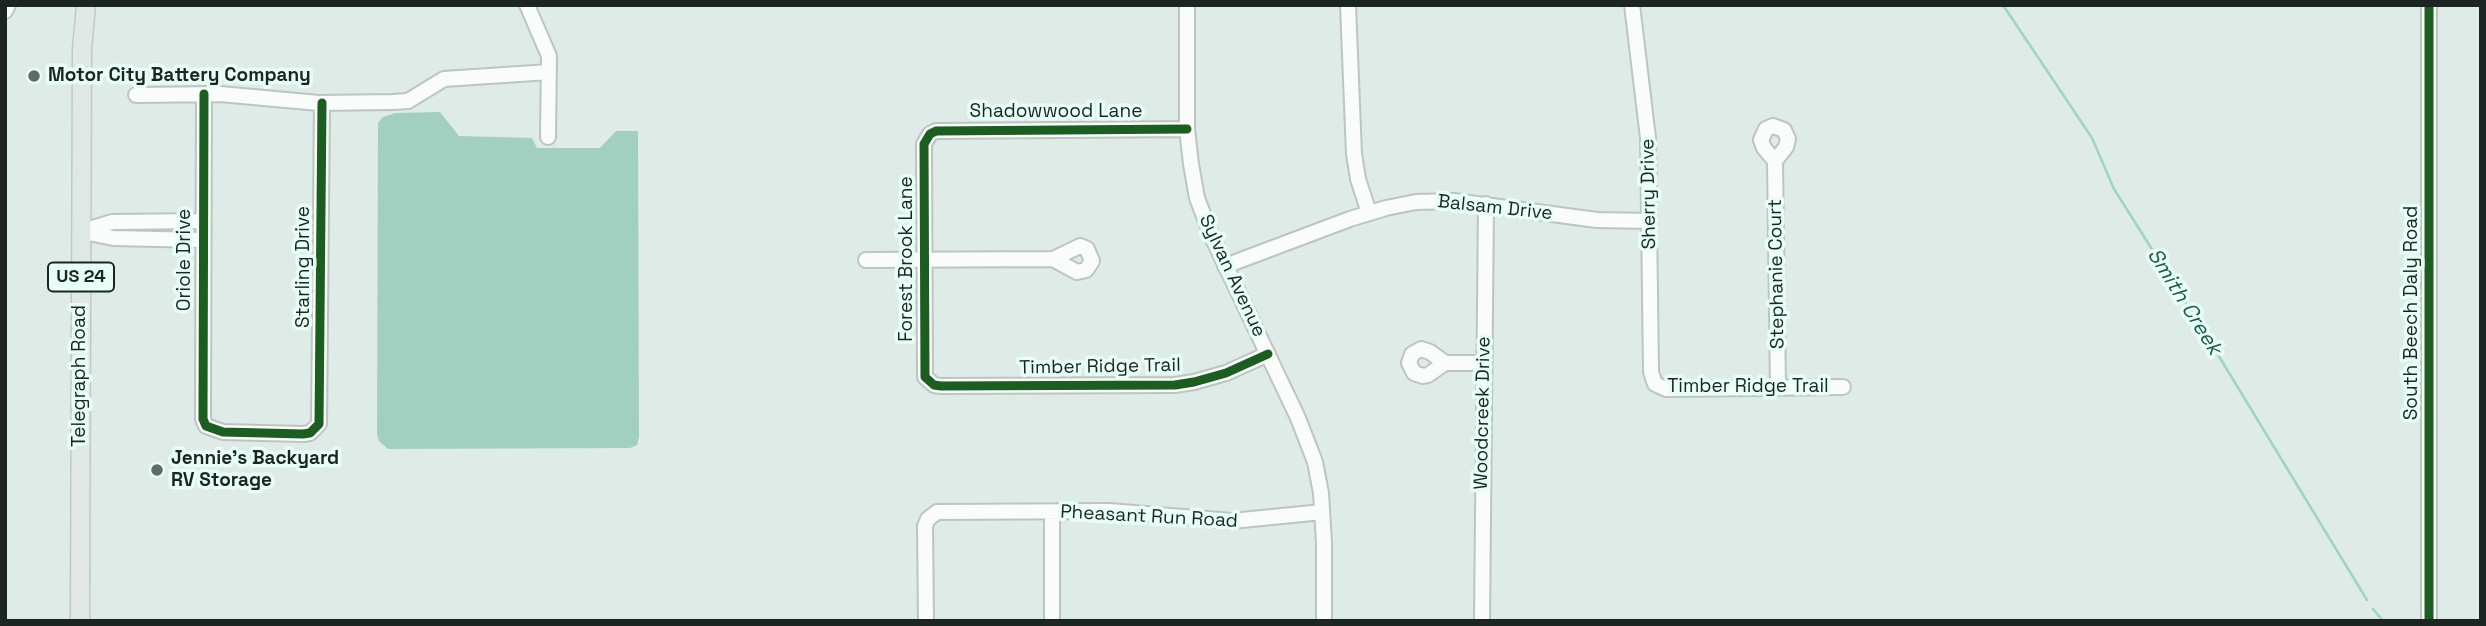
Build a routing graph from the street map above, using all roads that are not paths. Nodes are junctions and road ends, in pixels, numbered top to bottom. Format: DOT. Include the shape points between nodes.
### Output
graph roads {
  1 [pos="8,5"];
  2 [pos="86,5"];
  3 [pos="527,5"];
  4 [pos="1187,5"];
  5 [pos="1348,5"];
  6 [pos="1632,5"];
  7 [pos="2429,5"];
  8 [pos="5,11"];
  9 [pos="549,72"];
  10 [pos="204,94"];
  11 [pos="136,95"];
  12 [pos="322,103"];
  13 [pos="1188,130"];
  14 [pos="927,136"];
  15 [pos="548,137"];
  16 [pos="1775,161"];
  17 [pos="1486,204"];
  18 [pos="1369,213"];
  19 [pos="203,221"];
  20 [pos="1649,221"];
  21 [pos="83,231"];
  22 [pos="203,240"];
  23 [pos="1053,259"];
  24 [pos="866,260"];
  25 [pos="924,260"];
  26 [pos="1225,266"];
  27 [pos="1268,354"];
  28 [pos="1445,363"];
  29 [pos="1483,363"];
  30 [pos="929,382"];
  31 [pos="1655,384"];
  32 [pos="1843,387"];
  33 [pos="1778,388"];
  34 [pos="206,426"];
  35 [pos="1052,512"];
  36 [pos="1322,512"];
  37 [pos="80,621"];
  38 [pos="926,621"];
  39 [pos="1052,621"];
  40 [pos="1324,621"];
  41 [pos="1482,621"];
  42 [pos="2429,621"];
  1 -- 8 [label="street"];
  2 -- 21 [label="main road, Telegraph Road / US 24"];
  3 -- 9 [label="street" via="549,56"];
  4 -- 13 [label="street, Sylvan Avenue"];
  5 -- 18 [label="street" via="1354,153"];
  6 -- 20 [label="street, Sherry Drive" via="1647,129"];
  7 -- 42 [label="street, South Beech Daly Road"];
  9 -- 12 [label="street" via="444,79 408,101"];
  9 -- 15 [label="street"];
  10 -- 11 [label="street"];
  10 -- 12 [label="street"];
  10 -- 19 [label="street, Oriole Drive"];
  12 -- 34 [label="street, Starling Drive" via="320,419 314,430 303,434 223,432"];
  13 -- 14 [label="street, Shadowwood Lane" via="936,131"];
  13 -- 26 [label="street, Sylvan Avenue" via="1197,198"];
  14 -- 25 [label="street, Forest Brook Lane"];
  16 -- 33 [label="street, Stephanie Court"];
  17 -- 18 [label="street, Balsam Drive" via="1416,202"];
  17 -- 20 [label="street, Balsam Drive" via="1597,220"];
  17 -- 29 [label="street, Woodcreek Drive"];
  18 -- 26 [label="street, Balsam Drive"];
  19 -- 21 [label="street" via="112,222"];
  19 -- 22 [label="street, Oriole Drive"];
  20 -- 31 [label="street, Sherry Drive" via="1651,372"];
  21 -- 22 [label="street" via="113,238"];
  21 -- 37 [label="main road, Telegraph Road / US 24"];
  22 -- 34 [label="street, Oriole Drive"];
  23 -- 25 [label="street"];
  24 -- 25 [label="street"];
  25 -- 30 [label="street, Forest Brook Lane" via="924,370"];
  26 -- 27 [label="street, Sylvan Avenue"];
  27 -- 30 [label="street, Timber Ridge Trail" via="1226,373 1175,385 941,386"];
  27 -- 36 [label="street, Sylvan Avenue" via="1310,447"];
  28 -- 29 [label="street"];
  29 -- 41 [label="street, Woodcreek Drive"];
  31 -- 33 [label="street, Timber Ridge Trail" via="1665,389"];
  32 -- 33 [label="street, Timber Ridge Trail"];
  35 -- 36 [label="street, Pheasant Run Road" via="1121,512 1231,522"];
  35 -- 38 [label="street, Pheasant Run Road" via="933,514 925,526"];
  35 -- 39 [label="street"];
  36 -- 40 [label="street, Sylvan Avenue"];
}
